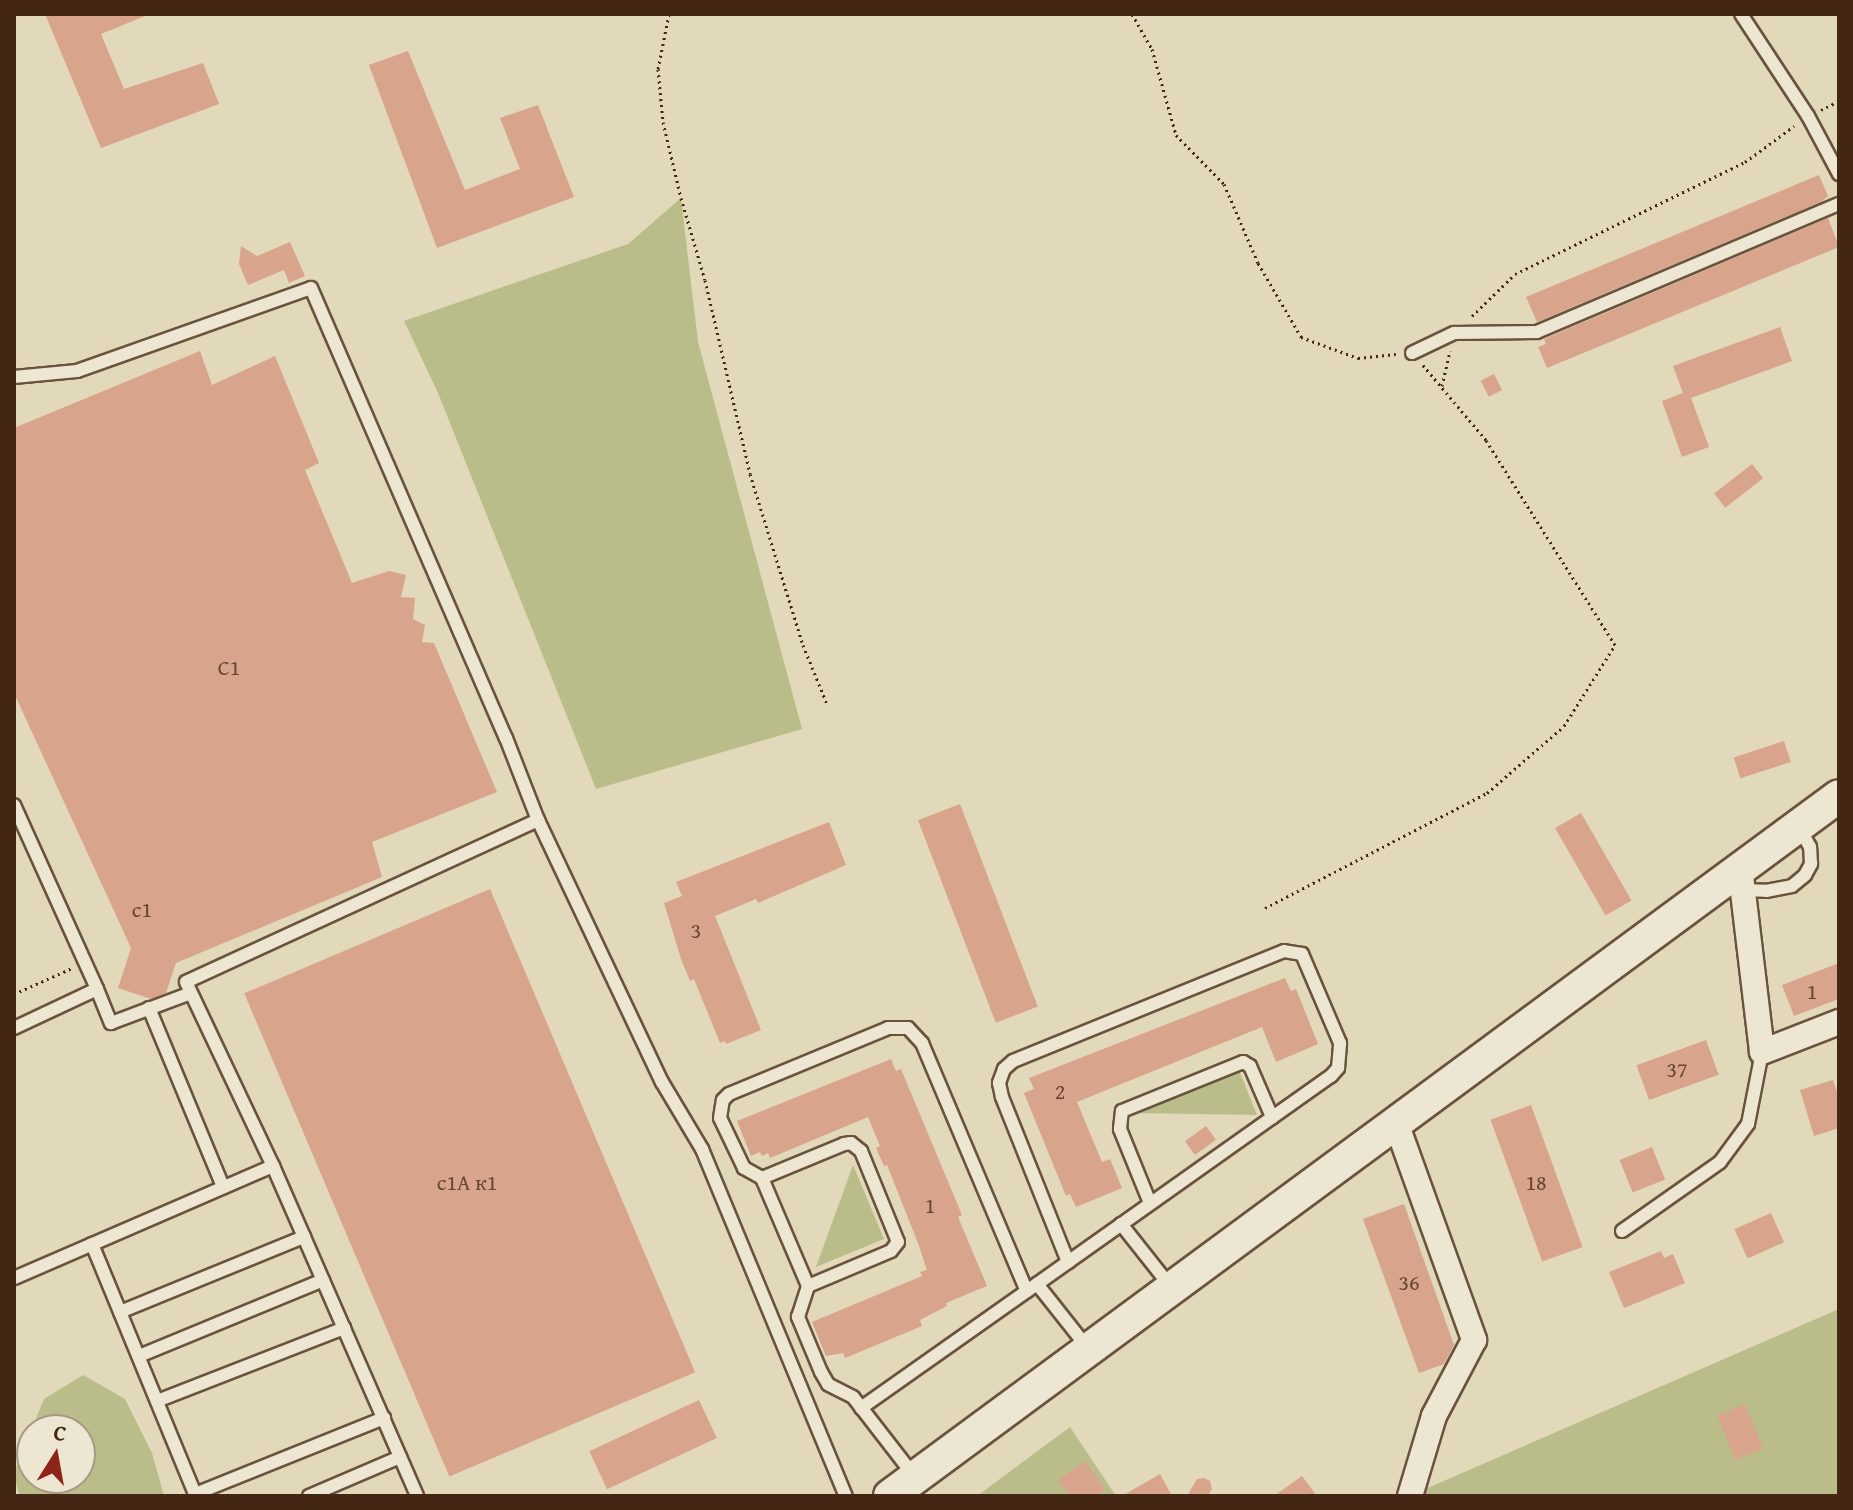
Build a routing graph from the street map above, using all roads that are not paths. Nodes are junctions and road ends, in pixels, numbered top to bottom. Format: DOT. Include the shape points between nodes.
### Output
graph roads {
  1 [pos="1741,14"];
  2 [pos="1839,174"];
  3 [pos="1839,204"];
  4 [pos="1412,353"];
  5 [pos="14,377"];
  6 [pos="1839,796"];
  7 [pos="14,805"];
  8 [pos="538,820"];
  9 [pos="1798,825"];
  10 [pos="1741,878"];
  11 [pos="97,989"];
  12 [pos="191,993"];
  13 [pos="149,1008"];
  14 [pos="1839,1022"];
  15 [pos="14,1028"];
  16 [pos="1762,1052"];
  17 [pos="1272,1117"];
  18 [pos="1395,1120"];
  19 [pos="273,1166"];
  20 [pos="762,1178"];
  21 [pos="223,1187"];
  22 [pos="1150,1203"];
  23 [pos="1121,1224"];
  24 [pos="1622,1231"];
  25 [pos="304,1237"];
  26 [pos="92,1244"];
  27 [pos="1068,1262"];
  28 [pos="14,1278"];
  29 [pos="323,1280"];
  30 [pos="808,1286"];
  31 [pos="1032,1287"];
  32 [pos="1171,1287"];
  33 [pos="120,1312"];
  34 [pos="344,1328"];
  35 [pos="1088,1349"];
  36 [pos="139,1356"];
  37 [pos="157,1401"];
  38 [pos="861,1408"];
  39 [pos="384,1418"];
  40 [pos="400,1457"];
  41 [pos="903,1487"];
  42 [pos="195,1495"];
  43 [pos="309,1496"];
  44 [pos="417,1496"];
  45 [pos="846,1496"];
  46 [pos="1410,1496"];
  1 -- 2 [label="lane"];
  3 -- 4 [label="lane" via="1537,332 1454,333"];
  5 -- 8 [label="lane" via="77,371 311,288"];
  6 -- 9 [label="street"];
  7 -- 11 [label="lane"];
  8 -- 12 [label="lane" via="186,982"];
  8 -- 45 [label="lane" via="662,1082 702,1149"];
  9 -- 10 [label="street"];
  9 -- 10 [label="lane" via="1810,847 1805,875 1792,886 1766,891"];
  10 -- 16 [label="street"];
  10 -- 18 [label="street"];
  11 -- 13 [label="lane" via="111,1023"];
  11 -- 15 [label="lane"];
  12 -- 13 [label="lane"];
  12 -- 19 [label="lane"];
  13 -- 21 [label="lane"];
  14 -- 16 [label="street"];
  16 -- 24 [label="lane" via="1748,1124 1720,1162"];
  17 -- 22 [label="lane"];
  17 -- 22 [label="lane" via="1250,1066 1243,1062 1122,1111 1120,1129"];
  17 -- 27 [label="lane" via="1331,1076 1342,1056 1306,961 1294,950 1013,1061 999,1083 1002,1097"];
  18 -- 32 [label="street"];
  18 -- 46 [label="street" via="1474,1340 1434,1416"];
  19 -- 21 [label="lane"];
  19 -- 25 [label="lane"];
  20 -- 30 [label="lane"];
  20 -- 30 [label="lane" via="844,1144 861,1151 898,1242 891,1251"];
  20 -- 31 [label="lane" via="738,1160 720,1118 723,1100 888,1028 908,1028 922,1043"];
  21 -- 26 [label="lane"];
  22 -- 23 [label="lane"];
  23 -- 27 [label="lane"];
  23 -- 32 [label="lane"];
  25 -- 29 [label="lane"];
  25 -- 33 [label="lane"];
  26 -- 28 [label="lane"];
  26 -- 33 [label="lane"];
  27 -- 31 [label="lane"];
  29 -- 34 [label="lane"];
  29 -- 36 [label="lane"];
  30 -- 38 [label="lane" via="798,1317 821,1372 828,1384 853,1397"];
  31 -- 35 [label="lane"];
  31 -- 38 [label="lane"];
  32 -- 35 [label="street"];
  33 -- 36 [label="lane"];
  34 -- 37 [label="lane"];
  34 -- 39 [label="lane"];
  35 -- 41 [label="street"];
  36 -- 37 [label="lane"];
  37 -- 42 [label="lane"];
  38 -- 41 [label="lane"];
  39 -- 40 [label="lane"];
  39 -- 42 [label="lane"];
  40 -- 43 [label="lane"];
  40 -- 44 [label="lane"];
}
